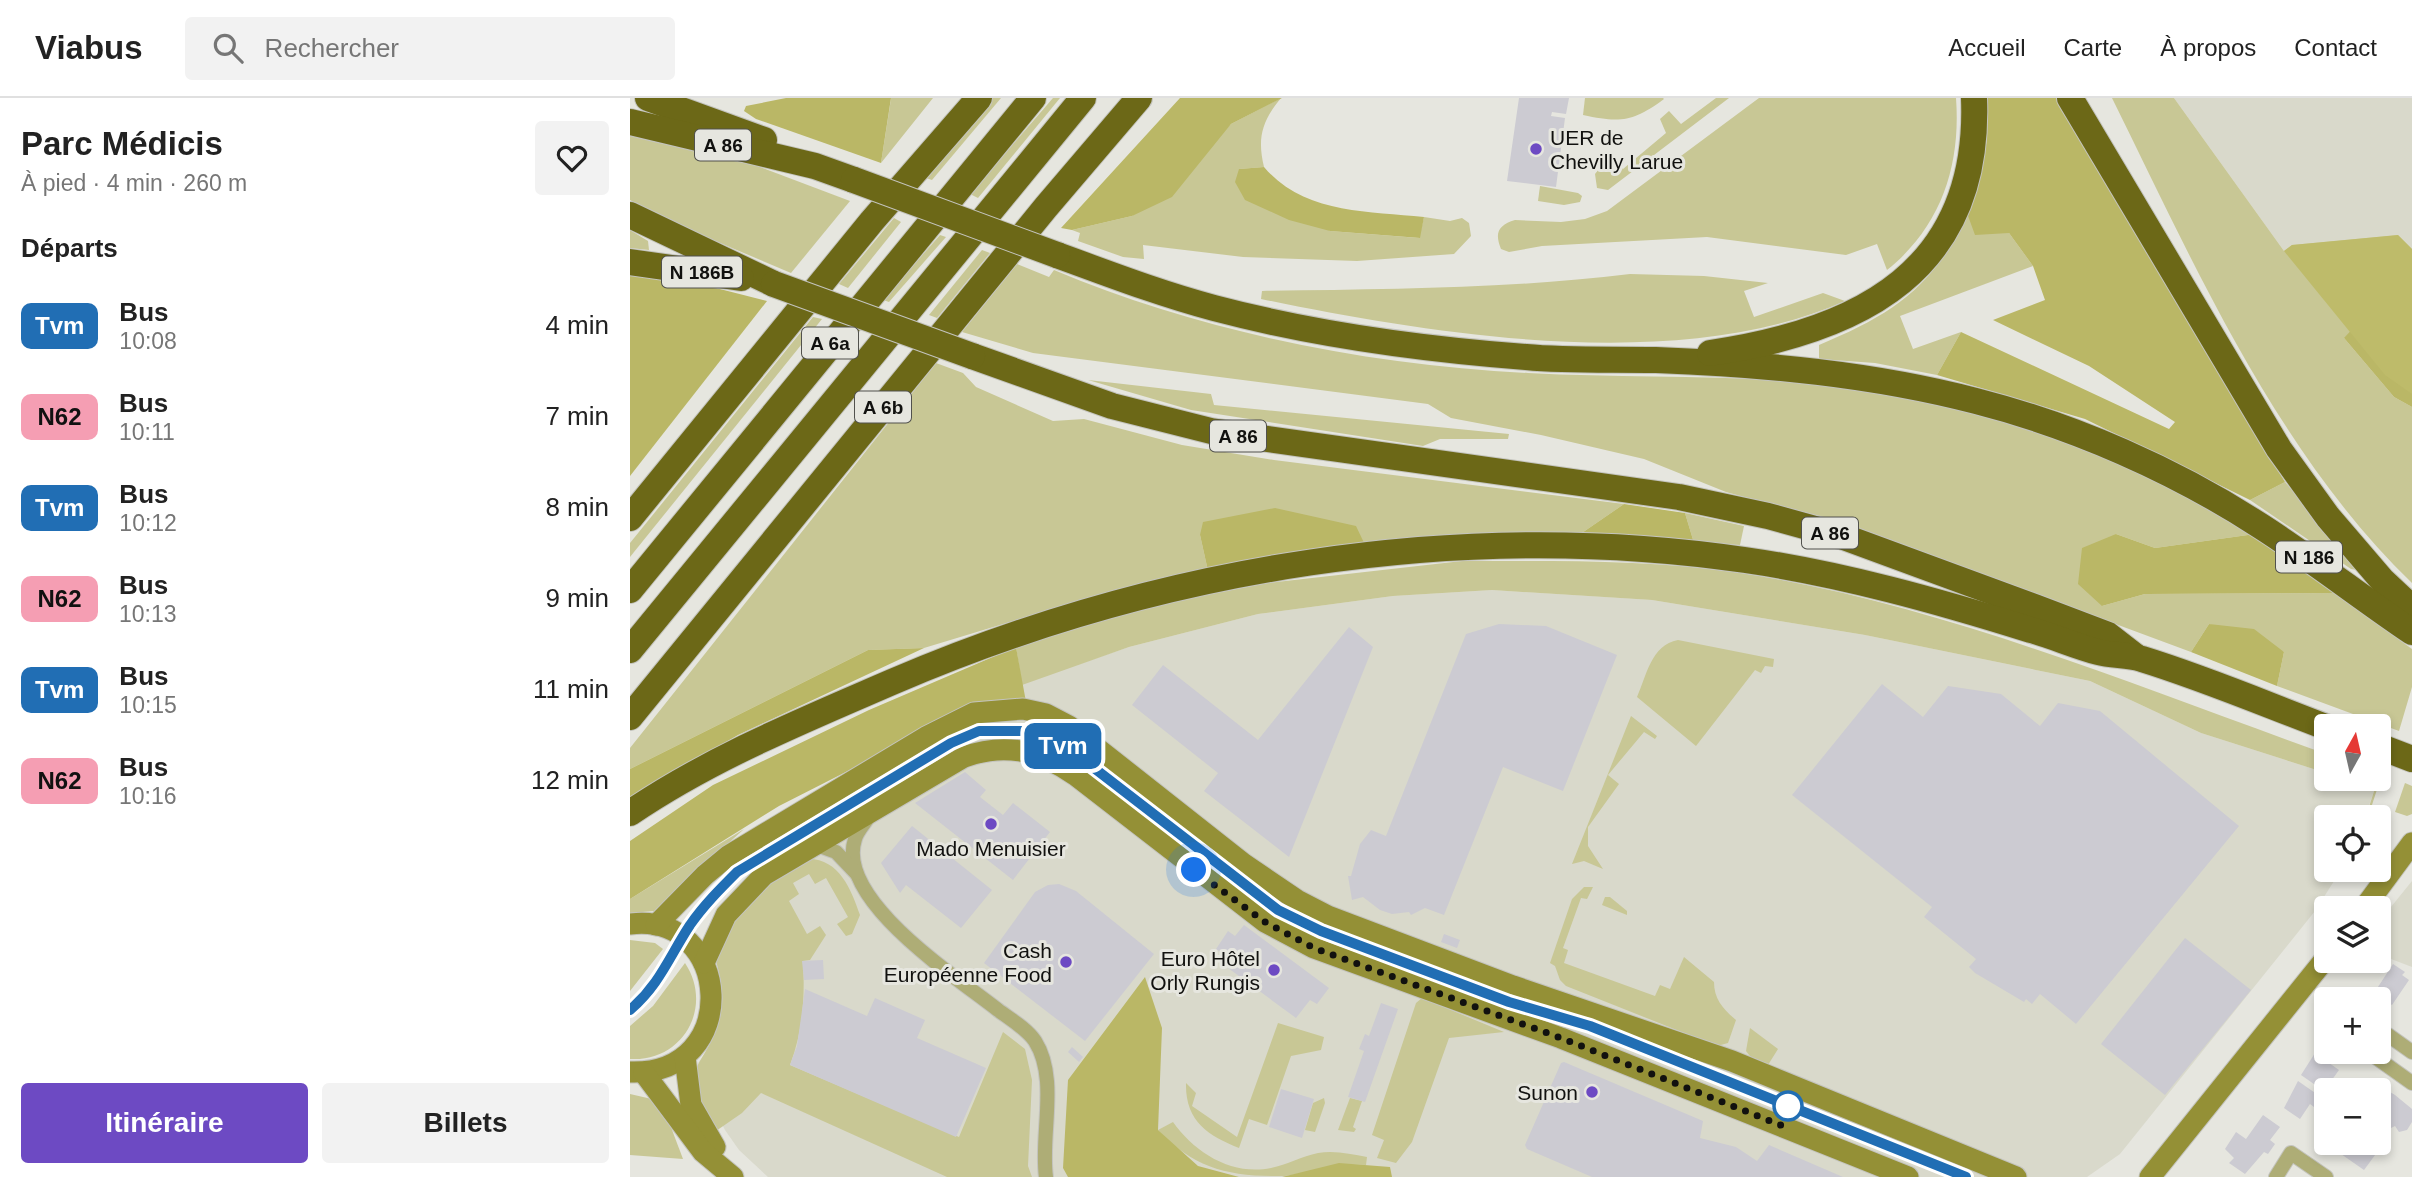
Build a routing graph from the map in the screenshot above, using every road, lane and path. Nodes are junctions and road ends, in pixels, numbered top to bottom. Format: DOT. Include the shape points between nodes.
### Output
graph roads {
  1 [pos="648,98"];
  2 [pos="962,98"];
  3 [pos="979,98"];
  4 [pos="1033,98"];
  5 [pos="1083,98"];
  6 [pos="1139,98"];
  7 [pos="1974,98"];
  8 [pos="2070,98"];
  9 [pos="2091,98"];
  10 [pos="630,122"];
  11 [pos="816,166"];
  12 [pos="630,215"];
  13 [pos="872,221"];
  14 [pos="2148,232"];
  15 [pos="630,262"];
  16 [pos="774,284"];
  17 [pos="1656,360"];
  18 [pos="2200,491"];
  19 [pos="630,518"];
  20 [pos="630,590"];
  21 [pos="2412,608"];
  22 [pos="2412,632"];
  23 [pos="630,650"];
  24 [pos="2133,654"];
  25 [pos="630,717"];
  26 [pos="2314,722"];
  27 [pos="2391,751"];
  28 [pos="2412,759"];
  29 [pos="630,813"];
  30 [pos="870,814"];
  31 [pos="2412,843"];
  32 [pos="817,845"];
  33 [pos="856,873"];
  34 [pos="2373,896"];
  35 [pos="630,924"];
  36 [pos="656,925"];
  37 [pos="704,963"];
  38 [pos="2314,973"];
  39 [pos="2391,1037"];
  40 [pos="2412,1052"];
  41 [pos="685,1057"];
  42 [pos="2385,1064"];
  43 [pos="637,1072"];
  44 [pos="2412,1083"];
  45 [pos="734,1177"];
  46 [pos="1046,1177"];
  47 [pos="1908,1177"];
  48 [pos="2016,1177"];
  49 [pos="2150,1177"];
  50 [pos="2277,1177"];
  51 [pos="2326,1177"];
  1 -- 11 [label="highway" via="778,145"];
  2 -- 13 [label="highway"];
  3 -- 13 [label="highway"];
  4 -- 20 [label="highway, A 6a"];
  5 -- 23 [label="highway, A 6a"];
  6 -- 25 [label="highway, A 6b"];
  7 -- 17 [label="highway" via="1975,130 1962,195 1948,225 1918,266 1888,293 1855,314 1780,340"];
  8 -- 14 [label="highway"];
  9 -- 14 [label="highway" via="2140,191"];
  10 -- 11 [label="highway, A 86"];
  11 -- 17 [label="highway, A 86, bridge" via="1210,307 1402,345 1532,358"];
  12 -- 16 [label="highway, A 86"];
  13 -- 19 [label="highway"];
  14 -- 21 [label="highway" via="2279,449 2329,517"];
  15 -- 16 [label="highway, N 186B"];
  16 -- 24 [label="highway, A 86, bridge" via="1122,409 1211,430 1679,497 1768,516 1844,537 1968,582 2108,635"];
  17 -- 18 [label="highway, A 86" via="1856,377 1977,401 2064,429"];
  18 -- 22 [label="highway, N 186" via="2311,559"];
  24 -- 26 [label="highway"];
  24 -- 29 [label="highway" via="2101,653 1860,583 1723,557 1548,547 1346,558 1178,587 1012,634 754,742"];
  27 -- 28 [label="highway"];
  30 -- 32 [label="street"];
  30 -- 33 [label="street" via="855,839"];
  30 -- 47 [label="street" via="942,769 983,750 1017,750 1051,759 1265,922 1314,948 1561,1038"];
  31 -- 34 [label="street"];
  32 -- 33 [label="street" via="836,852"];
  32 -- 37 [label="street" via="764,875 745,892 726,915"];
  33 -- 46 [label="street" via="875,905 905,936 1035,1041 1046,1079"];
  35 -- 36 [label="street"];
  36 -- 37 [label="street" via="682,937"];
  36 -- 48 [label="street" via="728,856 926,737 974,713 1023,709 1069,726 1244,864 1328,916 1732,1061"];
  37 -- 41 [label="street" via="713,1001 701,1038"];
  38 -- 49 [label="street"];
  39 -- 40 [label="street"];
  41 -- 43 [label="street" via="664,1068"];
  41 -- 45 [label="street" via="691,1105"];
  42 -- 44 [label="street"];
  43 -- 45 [label="street" via="704,1152"];
  50 -- 51 [label="street" via="2291,1153"];
}
